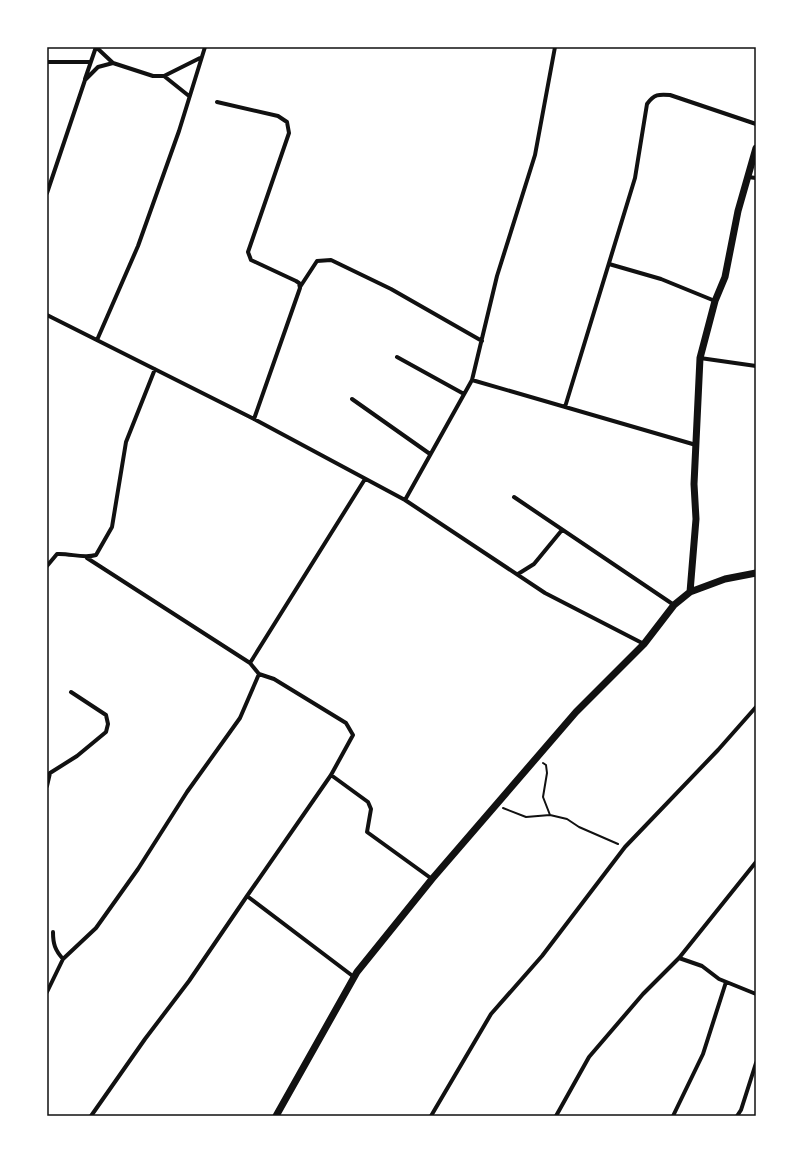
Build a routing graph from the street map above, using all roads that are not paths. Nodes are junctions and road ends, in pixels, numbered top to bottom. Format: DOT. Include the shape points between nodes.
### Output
graph roads {
  1 [pos="96,47"];
  2 [pos="205,47"];
  3 [pos="555,47"];
  4 [pos="200,58"];
  5 [pos="47,62"];
  6 [pos="90,62"];
  7 [pos="113,63"];
  8 [pos="164,76"];
  9 [pos="85,80"];
  10 [pos="189,96"];
  11 [pos="217,102"];
  12 [pos="756,124"];
  13 [pos="756,148"];
  14 [pos="747,177"];
  15 [pos="756,178"];
  16 [pos="47,193"];
  17 [pos="609,264"];
  18 [pos="300,288"];
  19 [pos="715,301"];
  20 [pos="47,315"];
  21 [pos="97,340"];
  22 [pos="482,341"];
  23 [pos="397,357"];
  24 [pos="700,358"];
  25 [pos="756,366"];
  26 [pos="156,370"];
  27 [pos="472,380"];
  28 [pos="464,394"];
  29 [pos="352,399"];
  30 [pos="565,407"];
  31 [pos="254,419"];
  32 [pos="697,445"];
  33 [pos="430,454"];
  34 [pos="365,479"];
  35 [pos="514,497"];
  36 [pos="405,500"];
  37 [pos="562,530"];
  38 [pos="87,558"];
  39 [pos="47,566"];
  40 [pos="756,573"];
  41 [pos="518,574"];
  42 [pos="690,592"];
  43 [pos="674,605"];
  44 [pos="644,644"];
  45 [pos="250,663"];
  46 [pos="259,674"];
  47 [pos="71,692"];
  48 [pos="756,707"];
  49 [pos="331,775"];
  50 [pos="47,786"];
  51 [pos="756,862"];
  52 [pos="432,879"];
  53 [pos="247,896"];
  54 [pos="53,932"];
  55 [pos="679,958"];
  56 [pos="63,959"];
  57 [pos="354,977"];
  58 [pos="726,982"];
  59 [pos="47,992"];
  60 [pos="756,994"];
  61 [pos="756,1064"];
  62 [pos="91,1116"];
  63 [pos="276,1116"];
  64 [pos="431,1116"];
  65 [pos="556,1116"];
  66 [pos="673,1116"];
  67 [pos="737,1116"];
  1 -- 6 [label="street"];
  1 -- 7 [label="street"];
  2 -- 4 [label="street"];
  3 -- 22 [label="street" via="535,155 497,276"];
  4 -- 8 [label="street"];
  4 -- 10 [label="street"];
  5 -- 6 [label="street"];
  6 -- 9 [label="street"];
  7 -- 8 [label="street" via="153,76"];
  7 -- 9 [label="street" via="98,67"];
  8 -- 10 [label="street"];
  9 -- 16 [label="street"];
  10 -- 21 [label="street" via="138,246"];
  11 -- 18 [label="street" via="278,116 287,122 289,133 248,252 250,260 296,281"];
  12 -- 17 [label="street" via="670,95 657,94 651,98 647,104 635,178"];
  13 -- 14 [label="street"];
  14 -- 15 [label="street"];
  14 -- 19 [label="street" via="725,276"];
  17 -- 19 [label="street" via="661,279"];
  17 -- 30 [label="street"];
  18 -- 22 [label="street" via="317,261 331,260 391,289"];
  18 -- 31 [label="street"];
  19 -- 24 [label="street"];
  20 -- 21 [label="street"];
  21 -- 26 [label="street"];
  22 -- 27 [label="street"];
  23 -- 28 [label="street"];
  24 -- 25 [label="street"];
  24 -- 32 [label="street"];
  26 -- 31 [label="street"];
  26 -- 38 [label="street" via="126,442 112,526 96,555"];
  27 -- 28 [label="street"];
  27 -- 30 [label="street"];
  28 -- 33 [label="street"];
  29 -- 33 [label="street"];
  30 -- 32 [label="street"];
  31 -- 34 [label="street"];
  32 -- 42 [label="street" via="694,484 696,519"];
  33 -- 36 [label="street"];
  34 -- 36 [label="street"];
  34 -- 45 [label="street"];
  35 -- 37 [label="street"];
  36 -- 41 [label="street"];
  37 -- 41 [label="street" via="534,564"];
  37 -- 43 [label="street"];
  38 -- 39 [label="street" via="66,553 56,554"];
  38 -- 45 [label="street"];
  40 -- 42 [label="street" via="725,579"];
  41 -- 44 [label="street" via="545,593"];
  42 -- 43 [label="street"];
  43 -- 44 [label="street"];
  44 -- 52 [label="street" via="576,712"];
  45 -- 46 [label="street"];
  46 -- 49 [label="street" via="274,679 346,723 353,735"];
  46 -- 56 [label="street" via="240,718 187,792 138,869 96,928"];
  47 -- 50 [label="street" via="106,716 106,732 77,756 50,773"];
  48 -- 64 [label="street" via="625,847 542,956 492,1014"];
  49 -- 52 [label="street" via="368,802 371,809 367,832"];
  49 -- 53 [label="street"];
  51 -- 55 [label="street"];
  52 -- 57 [label="street"];
  53 -- 57 [label="street"];
  53 -- 62 [label="street"];
  54 -- 56 [label="street" via="56,951"];
  55 -- 58 [label="street" via="702,966"];
  55 -- 65 [label="street" via="643,994 589,1057"];
  56 -- 59 [label="street"];
  57 -- 63 [label="street"];
  58 -- 60 [label="street"];
  58 -- 66 [label="street" via="703,1054"];
  61 -- 67 [label="street"];
}
